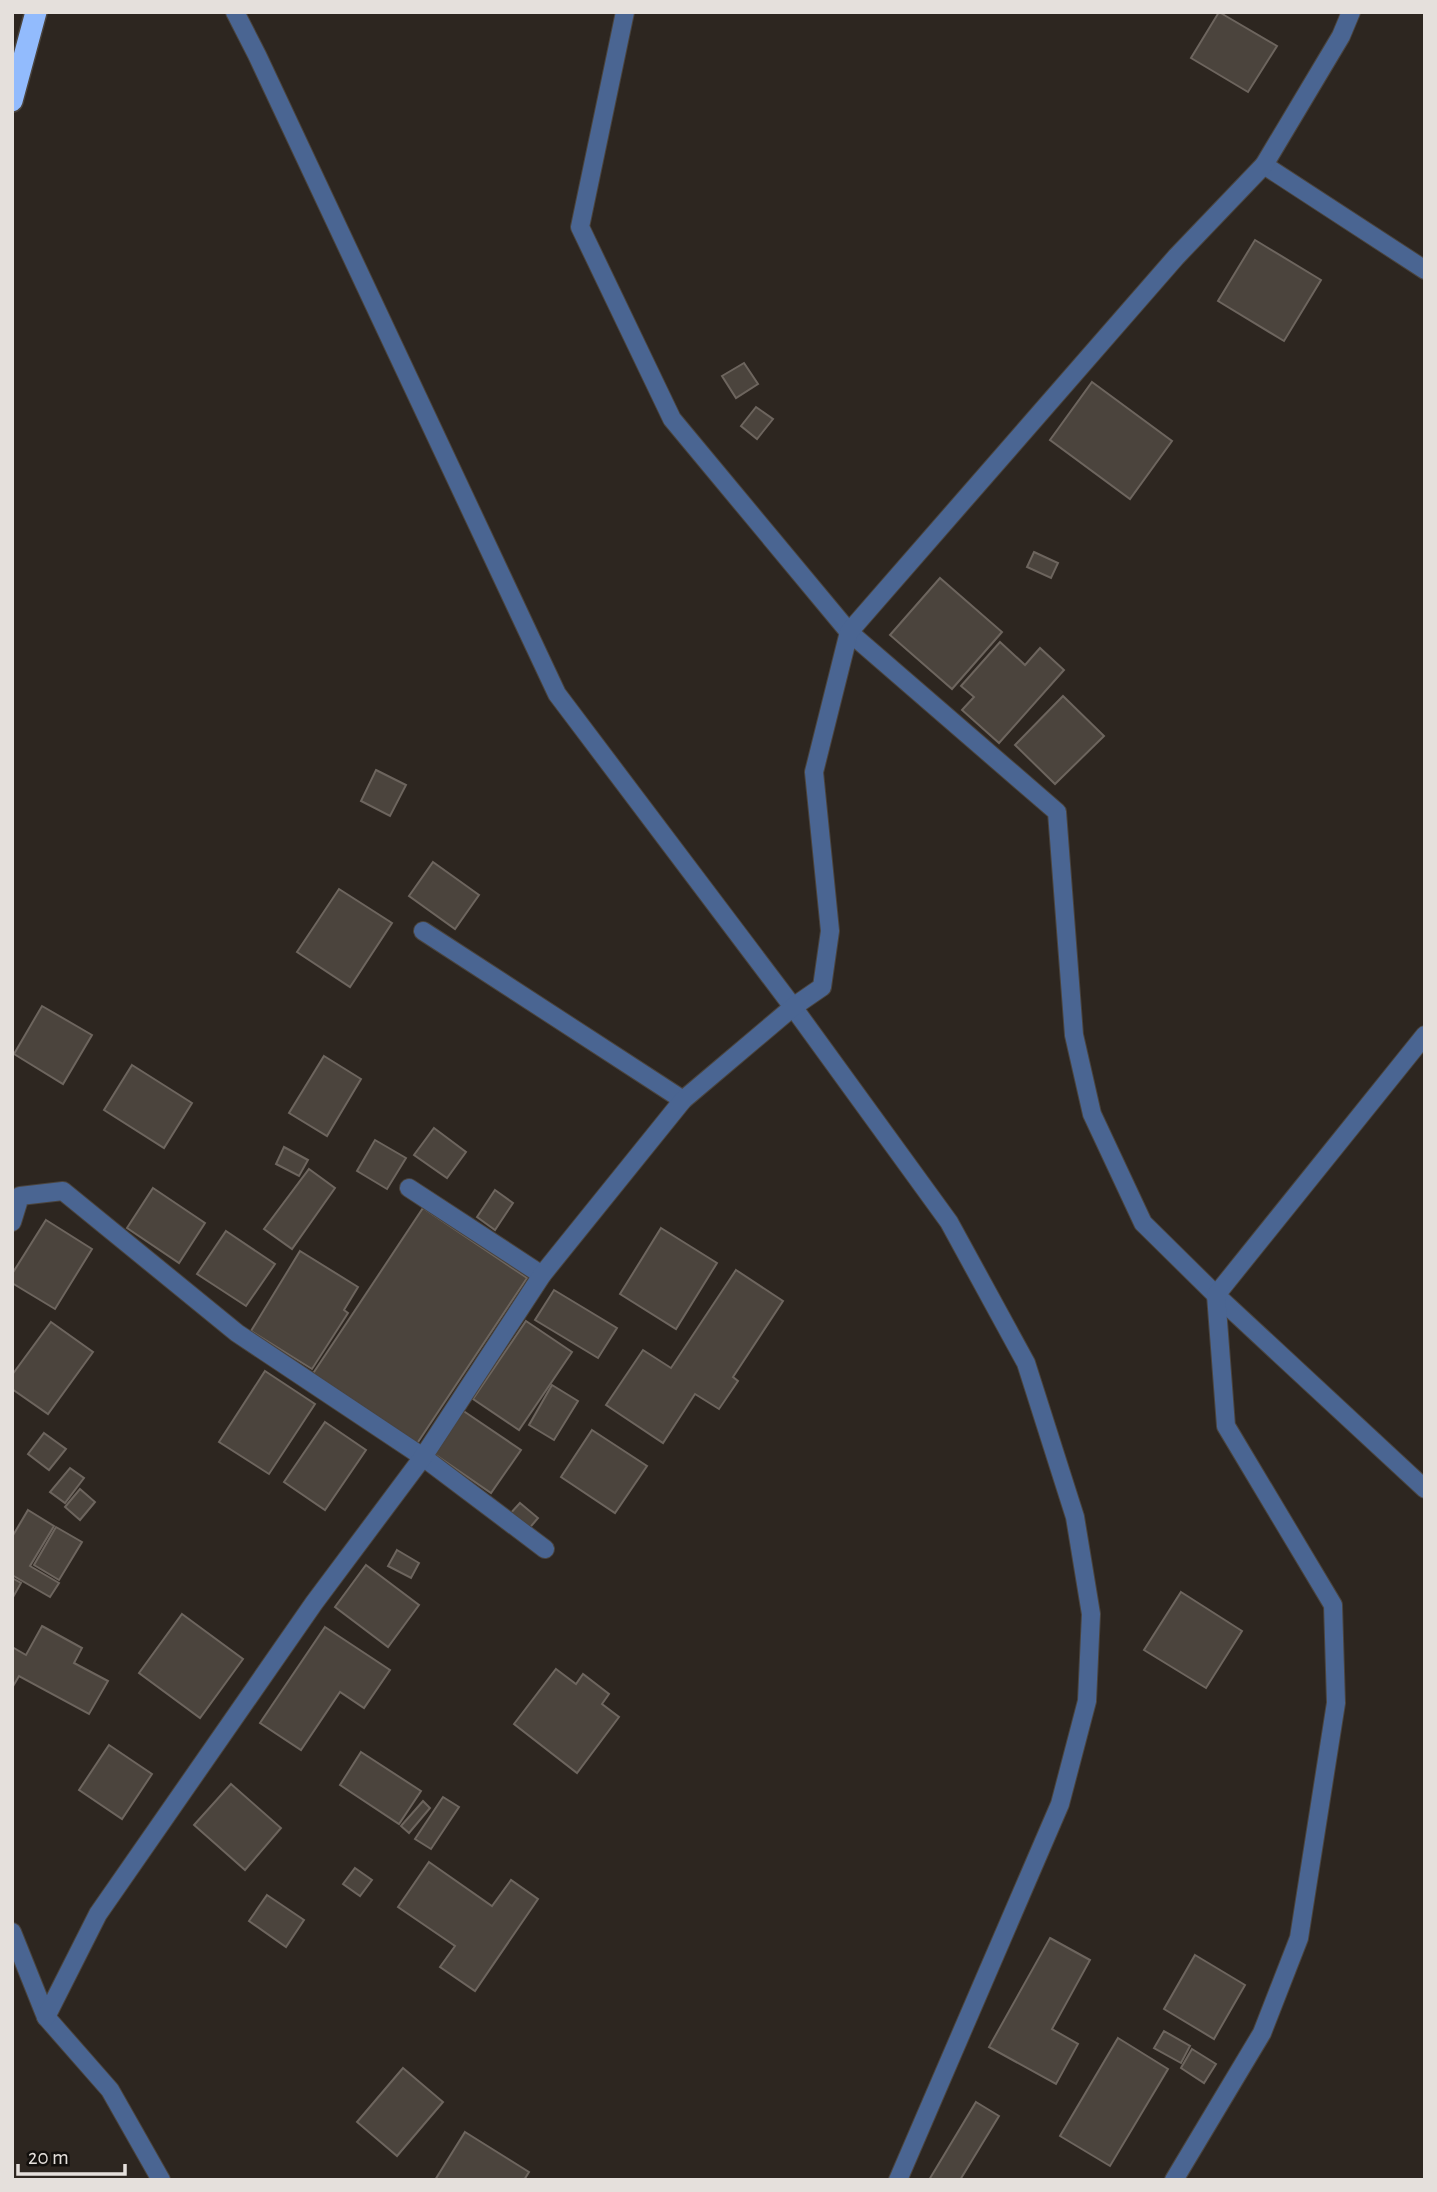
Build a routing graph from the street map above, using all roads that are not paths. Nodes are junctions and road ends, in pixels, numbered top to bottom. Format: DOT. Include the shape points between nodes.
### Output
graph roads {
  1 [pos="36,12"];
  2 [pos="235,12"];
  3 [pos="625,12"];
  4 [pos="1351,12"];
  5 [pos="12,101"];
  6 [pos="1264,165"];
  7 [pos="1425,270"];
  8 [pos="849,632"];
  9 [pos="423,932"];
  10 [pos="793,1007"];
  11 [pos="1425,1035"];
  12 [pos="683,1100"];
  13 [pos="410,1188"];
  14 [pos="12,1222"];
  15 [pos="542,1275"];
  16 [pos="1216,1295"];
  17 [pos="422,1457"];
  18 [pos="1425,1489"];
  19 [pos="545,1549"];
  20 [pos="12,1932"];
  21 [pos="46,2017"];
  22 [pos="161,2180"];
  23 [pos="898,2180"];
  24 [pos="1174,2180"];
  1 -- 5 [label="highway"];
  2 -- 10 [label="street" via="557,694"];
  3 -- 8 [label="street" via="580,227 672,419"];
  4 -- 6 [label="street"];
  6 -- 7 [label="street"];
  6 -- 8 [label="street" via="1176,257"];
  8 -- 10 [label="street" via="814,772 830,931 822,987"];
  8 -- 16 [label="street" via="1057,812 1073,1035 1092,1114 1143,1223"];
  9 -- 12 [label="street"];
  10 -- 12 [label="street"];
  10 -- 23 [label="street" via="949,1222 1026,1363 1075,1517 1091,1615 1087,1701 1059,1804"];
  11 -- 16 [label="street"];
  12 -- 15 [label="street"];
  13 -- 15 [label="street"];
  14 -- 17 [label="street" via="20,1196 63,1191 237,1333"];
  15 -- 17 [label="street"];
  16 -- 18 [label="street"];
  16 -- 24 [label="street" via="1226,1426 1333,1605 1336,1703 1299,1938 1262,2033"];
  17 -- 19 [label="street"];
  17 -- 21 [label="street" via="314,1603 98,1914"];
  20 -- 21 [label="street"];
  21 -- 22 [label="street" via="110,2090"];
}
